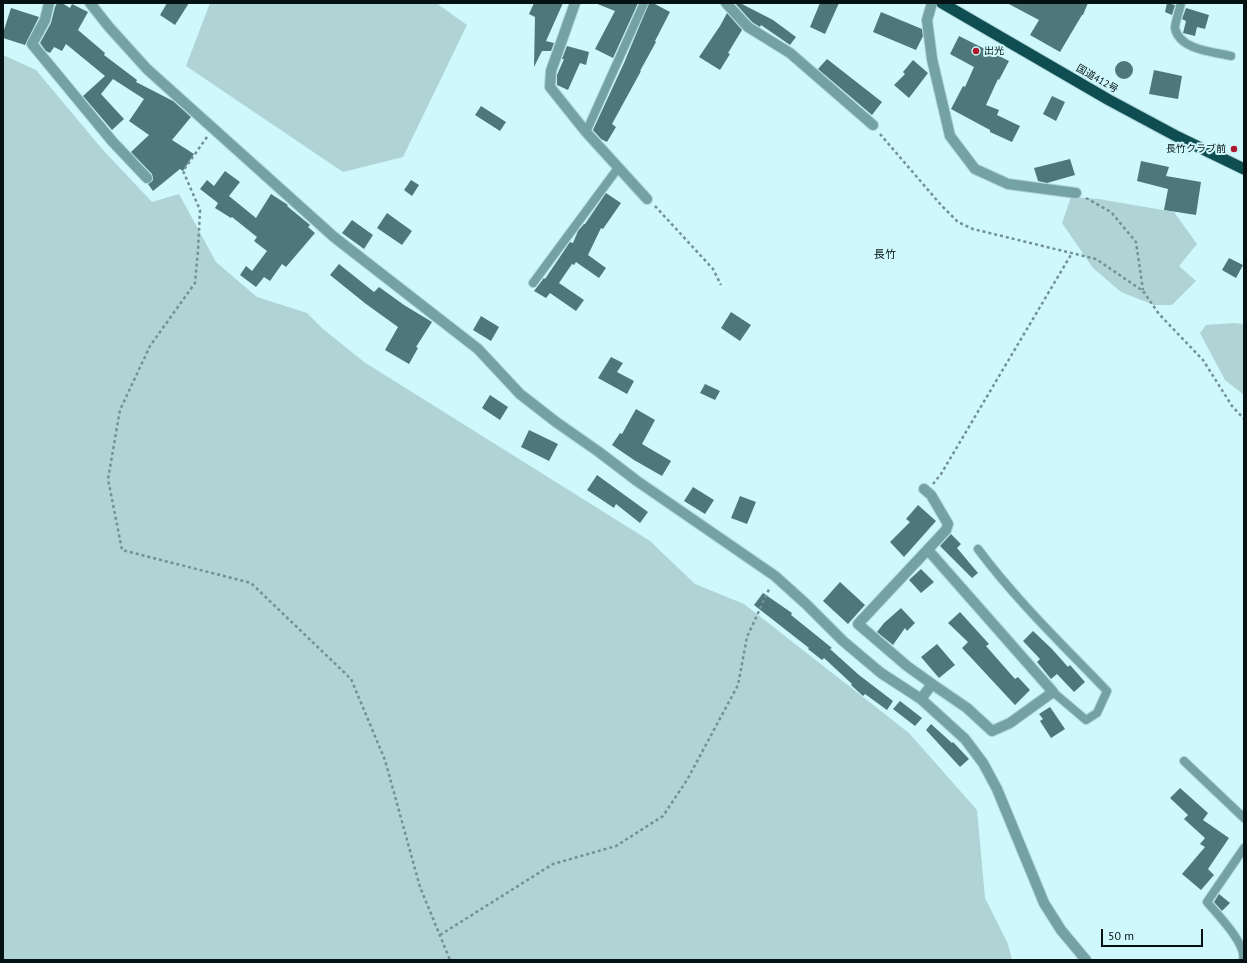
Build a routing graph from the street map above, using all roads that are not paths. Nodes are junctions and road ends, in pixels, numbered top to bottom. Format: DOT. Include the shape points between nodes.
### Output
graph roads {
  1 [pos="49,3"];
  2 [pos="90,3"];
  3 [pos="575,3"];
  4 [pos="644,3"];
  5 [pos="726,3"];
  6 [pos="932,3"];
  7 [pos="942,3"];
  8 [pos="1181,3"];
  9 [pos="1231,56"];
  10 [pos="872,125"];
  11 [pos="586,132"];
  12 [pos="618,168"];
  13 [pos="1244,169"];
  14 [pos="147,178"];
  15 [pos="1076,193"];
  16 [pos="648,199"];
  17 [pos="533,283"];
  18 [pos="926,490"];
  19 [pos="978,548"];
  20 [pos="928,550"];
  21 [pos="932,684"];
  22 [pos="1052,692"];
  23 [pos="921,699"];
  24 [pos="1184,761"];
  25 [pos="1244,818"];
  26 [pos="1244,848"];
  27 [pos="1086,960"];
  28 [pos="1243,960"];
  1 -- 14 [label="street" via="45,20 32,44"];
  2 -- 23 [label="street" via="147,69 334,237 478,349 520,394 686,516 775,576 881,674"];
  3 -- 11 [label="street" via="551,71 550,87"];
  4 -- 11 [label="lane"];
  5 -- 10 [label="street" via="748,27 790,53"];
  6 -- 15 [label="street" via="927,20 932,58 950,136 975,169 1008,184"];
  7 -- 13 [label="highway, 国道412号" via="1109,100"];
  8 -- 9 [label="lane" via="1175,27 1181,40 1198,49"];
  11 -- 12 [label="street"];
  12 -- 16 [label="street"];
  12 -- 17 [label="lane"];
  18 -- 20 [label="street" via="948,524 946,530"];
  19 -- 22 [label="lane" via="1027,608 1107,690 1097,713 1086,720"];
  20 -- 21 [label="street" via="858,624"];
  20 -- 22 [label="street"];
  21 -- 22 [label="street" via="967,708 992,731 1010,723"];
  21 -- 23 [label="street"];
  23 -- 27 [label="street" via="965,739 983,763 998,789 1044,903 1061,930"];
  24 -- 25 [label="lane"];
  26 -- 28 [label="lane" via="1208,902 1238,942 1244,956"];
}
